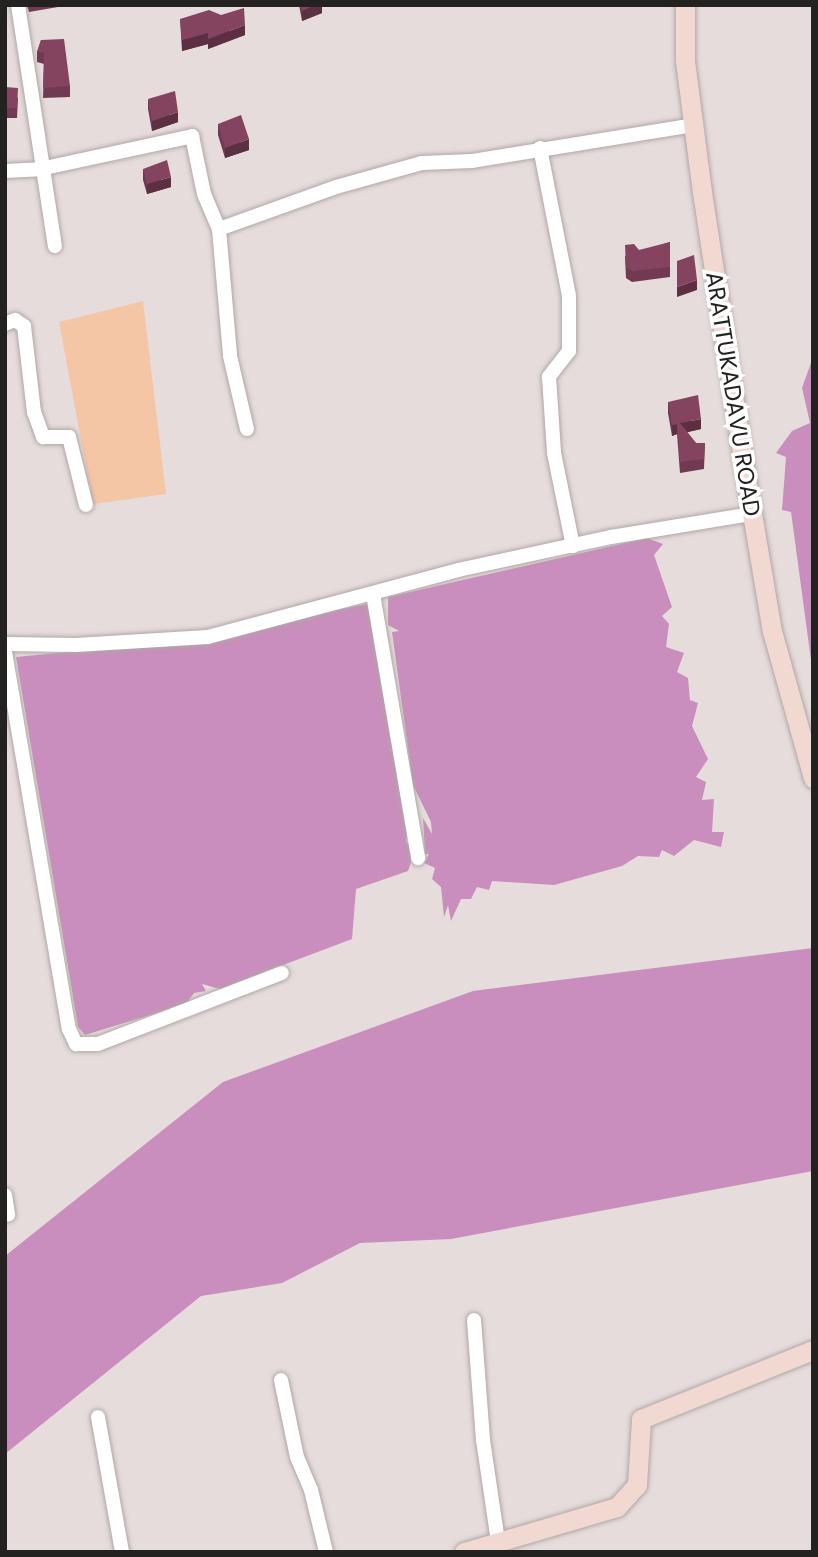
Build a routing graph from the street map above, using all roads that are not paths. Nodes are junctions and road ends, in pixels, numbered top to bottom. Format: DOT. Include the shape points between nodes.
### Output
graph roads {
  1 [pos="18,5"];
  2 [pos="685,5"];
  3 [pos="694,125"];
  4 [pos="540,148"];
  5 [pos="40,169"];
  6 [pos="5,171"];
  7 [pos="219,229"];
  8 [pos="55,246"];
  9 [pos="5,324"];
  10 [pos="247,429"];
  11 [pos="86,505"];
  12 [pos="752,514"];
  13 [pos="573,545"];
  14 [pos="373,594"];
  15 [pos="5,644"];
  16 [pos="5,652"];
  17 [pos="813,778"];
  18 [pos="418,858"];
  19 [pos="282,973"];
  20 [pos="5,1195"];
  21 [pos="8,1215"];
  22 [pos="474,1320"];
  23 [pos="813,1350"];
  24 [pos="281,1380"];
  25 [pos="98,1417"];
  26 [pos="498,1542"];
  27 [pos="122,1552"];
  28 [pos="326,1552"];
  29 [pos="464,1552"];
  1 -- 5 [label="street"];
  2 -- 3 [label="main road, ARATTUKADAVU ROAD" via="685,61"];
  3 -- 4 [label="street"];
  3 -- 12 [label="main road, ARATTUKADAVU ROAD"];
  4 -- 7 [label="street" via="383,172"];
  4 -- 13 [label="street" via="553,228 566,270 569,351 549,377 554,453"];
  5 -- 6 [label="street"];
  5 -- 7 [label="street" via="192,136 204,194"];
  5 -- 8 [label="street"];
  7 -- 10 [label="street" via="230,356"];
  9 -- 11 [label="street" via="15,320 24,326 34,412 43,437 69,437"];
  12 -- 13 [label="street"];
  12 -- 17 [label="main road, ARATTUKADAVU ROAD" via="772,631"];
  13 -- 14 [label="street"];
  14 -- 15 [label="street" via="208,637"];
  14 -- 18 [label="street"];
  16 -- 19 [label="street" via="69,1030 76,1044 98,1044"];
  20 -- 21 [label="street"];
  22 -- 26 [label="street" via="483,1440"];
  23 -- 26 [label="main road" via="641,1419 637,1485 617,1507"];
  24 -- 28 [label="street" via="297,1457 311,1490"];
  25 -- 27 [label="street"];
  26 -- 29 [label="main road"];
}
